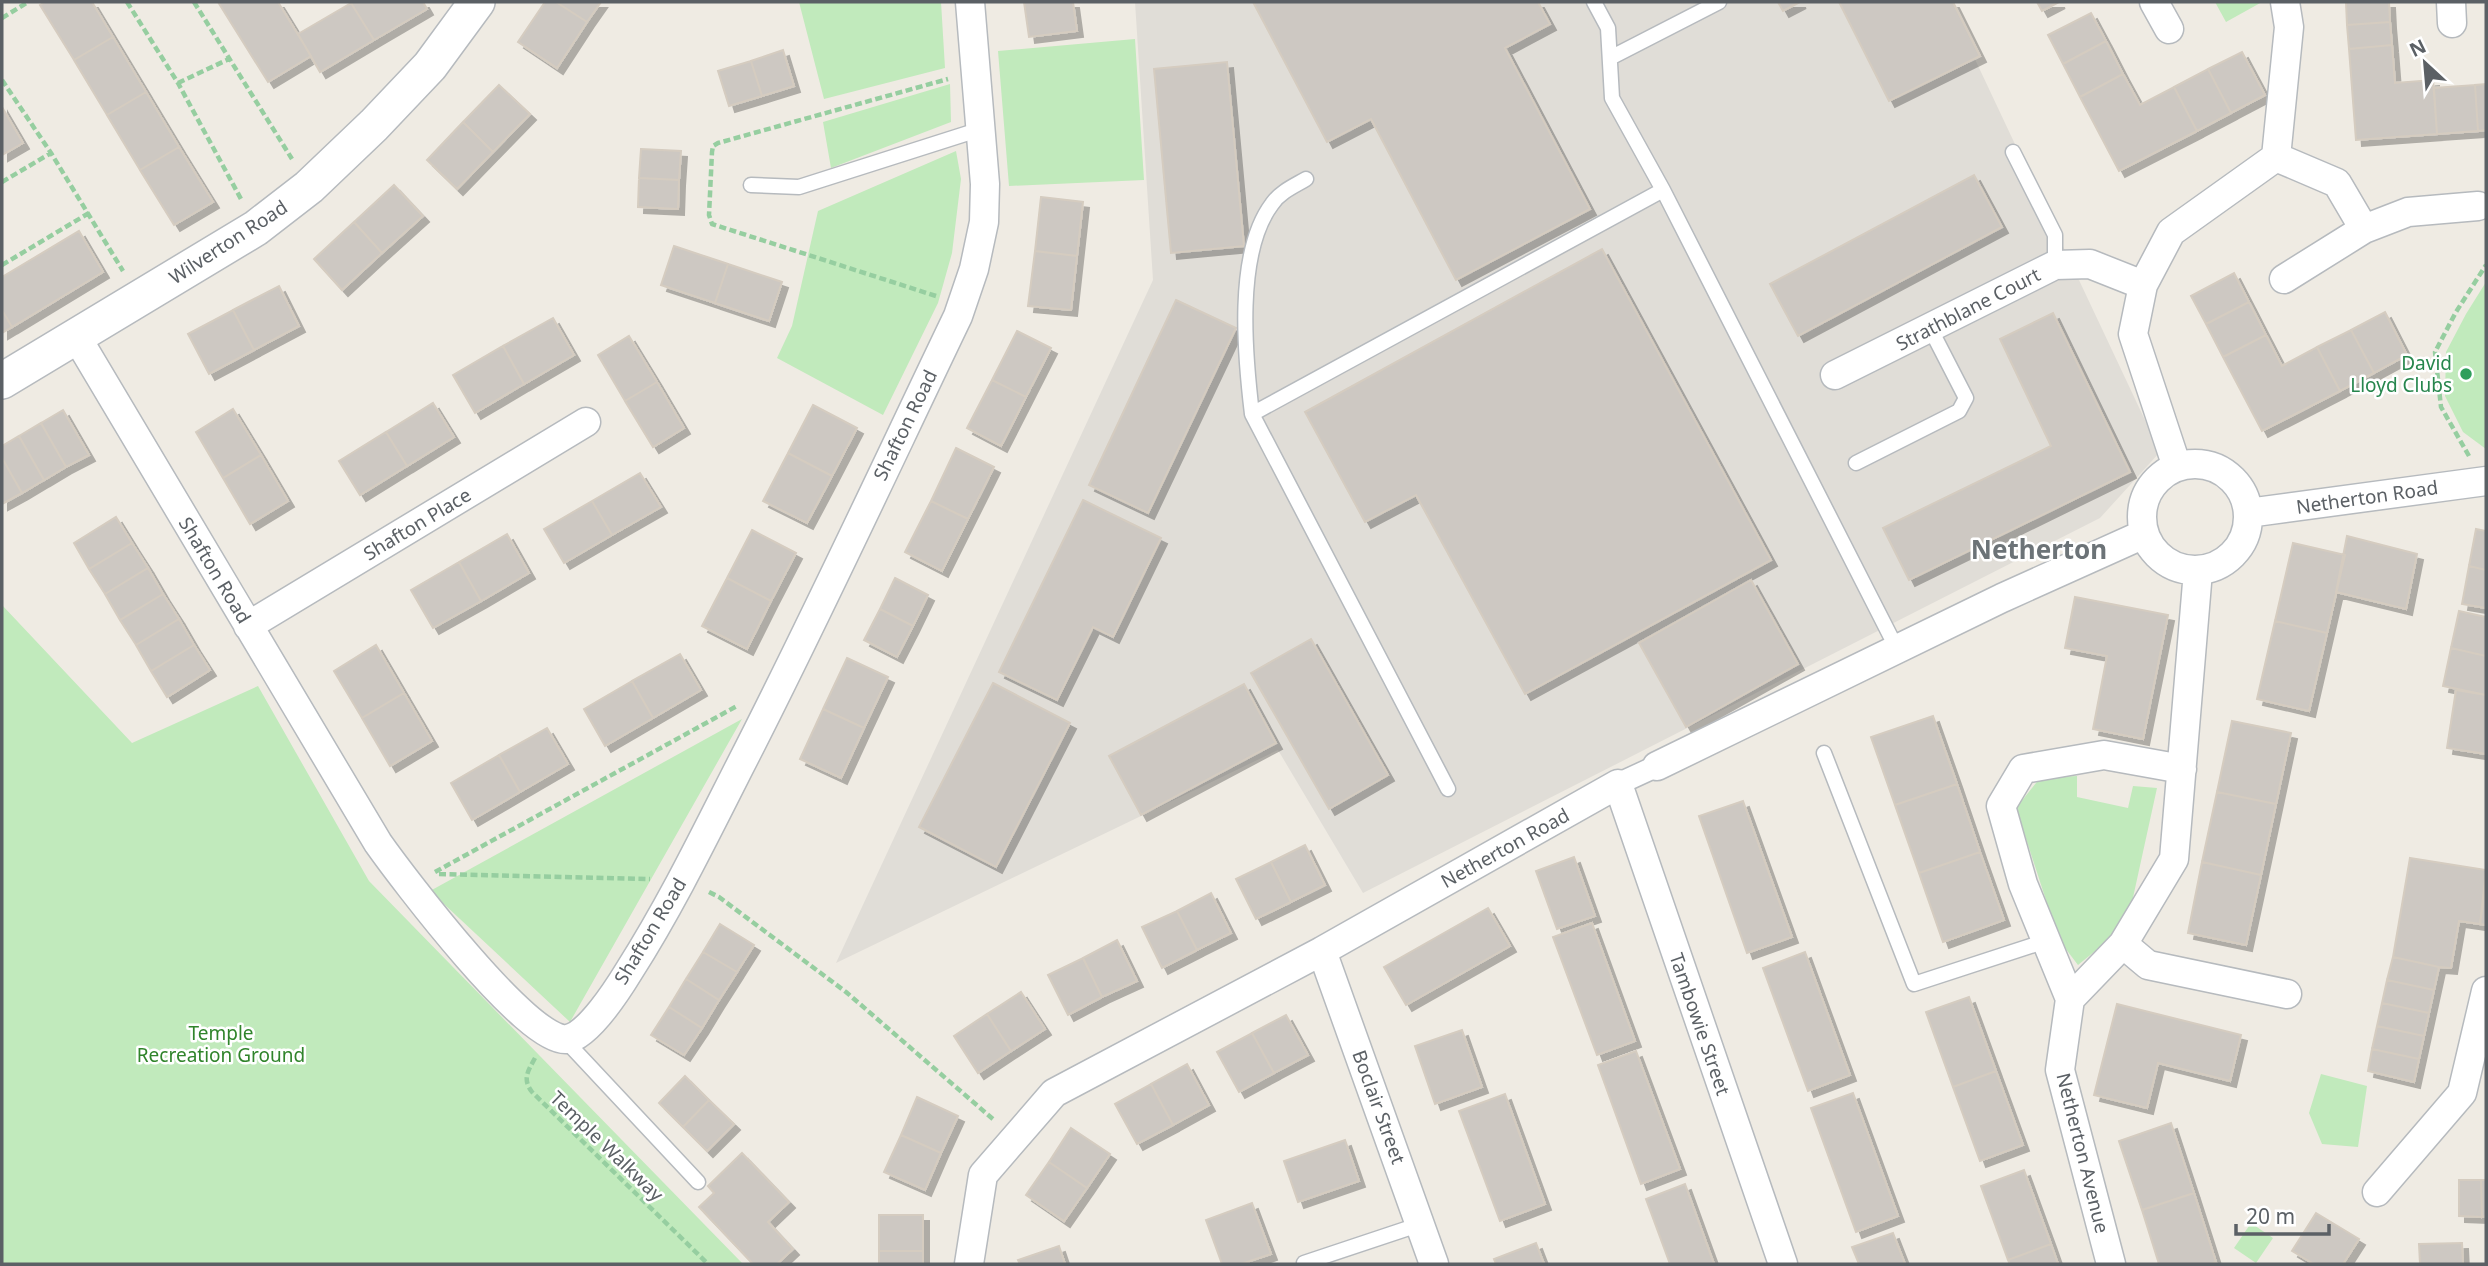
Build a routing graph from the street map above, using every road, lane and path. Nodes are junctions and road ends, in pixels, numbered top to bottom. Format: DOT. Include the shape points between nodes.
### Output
graph roads {
  1 [pos="28,2"];
  2 [pos="127,2"];
  3 [pos="194,2"];
  4 [pos="477,2"];
  5 [pos="970,2"];
  6 [pos="1594,2"];
  7 [pos="1719,2"];
  8 [pos="2154,2"];
  9 [pos="2285,2"];
  10 [pos="2,18"];
  11 [pos="2169,29"];
  12 [pos="1610,58"];
  13 [pos="229,59"];
  14 [pos="2,80"];
  15 [pos="178,83"];
  16 [pos="981,129"];
  17 [pos="2013,152"];
  18 [pos="51,153"];
  19 [pos="2276,157"];
  20 [pos="1306,179"];
  21 [pos="2,182"];
  22 [pos="751,185"];
  23 [pos="309,187"];
  24 [pos="1663,190"];
  25 [pos="2478,206"];
  26 [pos="89,213"];
  27 [pos="256,228"];
  28 [pos="2364,229"];
  29 [pos="2,265"];
  30 [pos="2055,265"];
  31 [pos="2486,265"];
  32 [pos="2284,279"];
  33 [pos="2143,285"];
  34 [pos="140,299"];
  35 [pos="1930,328"];
  36 [pos="76,336"];
  37 [pos="1835,375"];
  38 [pos="2,381"];
  39 [pos="1252,414"];
  40 [pos="586,422"];
  41 [pos="1856,463"];
  42 [pos="2177,467"];
  43 [pos="2485,481"];
  44 [pos="2248,513"];
  45 [pos="2144,534"];
  46 [pos="2198,570"];
  47 [pos="248,626"];
  48 [pos="1897,649"];
  49 [pos="784,680"];
  50 [pos="1824,753"];
  51 [pos="1657,765"];
  52 [pos="2182,769"];
  53 [pos="1618,784"];
  54 [pos="1448,789"];
  55 [pos="682,879"];
  56 [pos="2046,941"];
  57 [pos="2123,944"];
  58 [pos="1322,951"];
  59 [pos="2486,991"];
  60 [pos="2287,994"];
  61 [pos="2070,999"];
  62 [pos="557,1038"];
  63 [pos="1014,1138"];
  64 [pos="698,1182"];
  65 [pos="2377,1192"];
  66 [pos="1421,1224"];
  67 [pos="1304,1263"];
  68 [pos="708,1264"];
  69 [pos="969,1264"];
  70 [pos="1434,1264"];
  71 [pos="1783,1264"];
  72 [pos="2111,1264"];
  1 -- 10 [label="path"];
  2 -- 15 [label="path"];
  3 -- 13 [label="path"];
  4 -- 23 [label="street, Wilverton Road" via="430,66"];
  5 -- 16 [label="street, Shafton Road"];
  6 -- 12 [label="lane" via="1608,29"];
  7 -- 12 [label="lane"];
  8 -- 11 [label="street"];
  9 -- 19 [label="street" via="2289,27"];
  12 -- 24 [label="lane" via="1612,98"];
  13 -- 15 [label="path"];
  13 -- 23 [label="path"];
  14 -- 18 [label="path"];
  15 -- 27 [label="path"];
  16 -- 22 [label="lane" via="799,187"];
  16 -- 49 [label="street, Shafton Road" via="984,222 962,304"];
  17 -- 30 [label="lane" via="2055,235"];
  18 -- 21 [label="path"];
  18 -- 26 [label="path"];
  19 -- 28 [label="street" via="2337,183"];
  19 -- 33 [label="street" via="2171,232"];
  20 -- 39 [label="lane" via="1272,203 1254,246 1245,301 1244,352"];
  23 -- 27 [label="street, Wilverton Road"];
  24 -- 39 [label="lane"];
  24 -- 48 [label="lane"];
  25 -- 28 [label="street" via="2408,212"];
  26 -- 29 [label="path"];
  26 -- 34 [label="path"];
  27 -- 34 [label="street, Wilverton Road"];
  28 -- 32 [label="street"];
  30 -- 33 [label="street, Strathblane Court" via="2090,264"];
  30 -- 35 [label="street, Strathblane Court"];
  31 -- 43 [label="path" via="2435,352 2441,407"];
  33 -- 42 [label="street" via="2133,334"];
  34 -- 36 [label="street, Wilverton Road"];
  35 -- 37 [label="street, Strathblane Court"];
  35 -- 41 [label="lane" via="1965,398 1959,411"];
  36 -- 38 [label="street, Wilverton Road"];
  36 -- 47 [label="street, Shafton Road"];
  39 -- 54 [label="lane"];
  40 -- 47 [label="street, Shafton Place"];
  42 -- 44 [label="street" via="2212,467 2229,476"];
  42 -- 45 [label="street" via="2158,477 2148,489 2141,520"];
  43 -- 44 [label="street, Netherton Road"];
  44 -- 46 [label="street" via="2241,544 2230,557"];
  45 -- 46 [label="street" via="2153,552 2172,565"];
  45 -- 48 [label="street, Netherton Road"];
  46 -- 52 [label="street"];
  47 -- 62 [label="street, Shafton Road" via="409,887 515,1007"];
  48 -- 51 [label="street, Netherton Road"];
  49 -- 55 [label="street, Shafton Road"];
  49 -- 55 [label="path" via="431,874"];
  50 -- 56 [label="lane" via="1914,984"];
  51 -- 53 [label="street, Netherton Road"];
  52 -- 56 [label="street" via="2104,755 2023,769 2001,806 2023,884"];
  52 -- 57 [label="street" via="2174,859"];
  53 -- 58 [label="street, Netherton Road"];
  53 -- 71 [label="street, Tambowie Street"];
  55 -- 62 [label="street, Shafton Road" via="601,1010 575,1037"];
  55 -- 63 [label="path" via="719,897 845,992"];
  56 -- 61 [label="street"];
  57 -- 60 [label="street" via="2148,965"];
  57 -- 61 [label="street"];
  58 -- 63 [label="street, Netherton Road" via="1054,1093"];
  58 -- 66 [label="street, Boclair Street"];
  59 -- 65 [label="street" via="2462,1093"];
  61 -- 72 [label="street, Netherton Avenue" via="2060,1070"];
  62 -- 64 [label="lane"];
  62 -- 68 [label="path, Temple Walkway" via="526,1074 528,1086"];
  63 -- 69 [label="street, Netherton Road" via="983,1175"];
  66 -- 67 [label="lane"];
  66 -- 70 [label="street, Boclair Street"];
}
